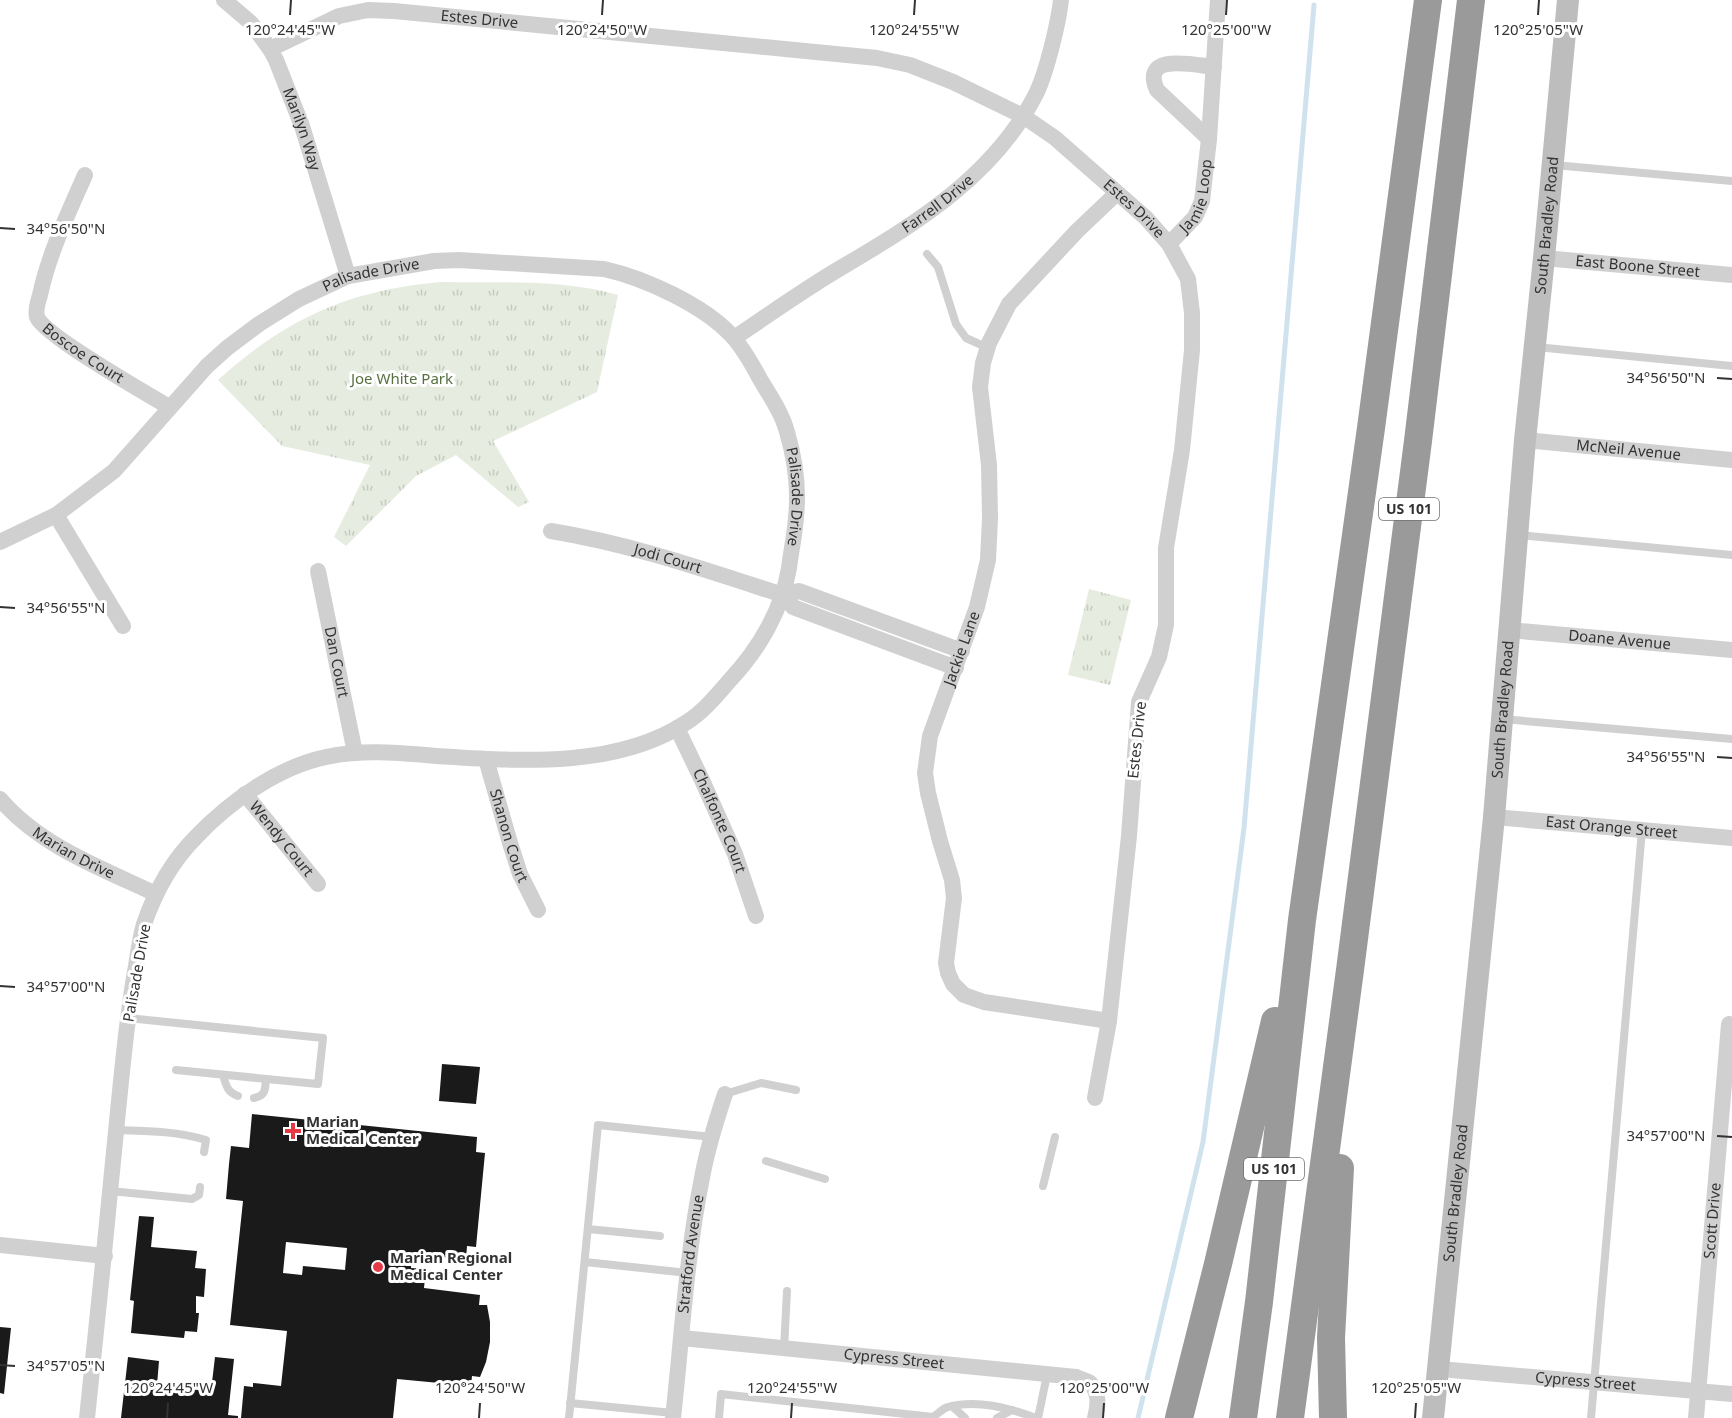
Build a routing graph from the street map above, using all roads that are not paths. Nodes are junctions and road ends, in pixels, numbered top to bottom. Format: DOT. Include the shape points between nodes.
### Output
graph roads {
  1 [pos="224,0"];
  2 [pos="1061,0"];
  3 [pos="1218,0"];
  4 [pos="1428,0"];
  5 [pos="1471,0"];
  6 [pos="1568,0"];
  7 [pos="270,49"];
  8 [pos="1214,67"];
  9 [pos="1023,116"];
  10 [pos="1209,139"];
  11 [pos="1553,165"];
  12 [pos="85,175"];
  13 [pos="1732,182"];
  14 [pos="1117,193"];
  15 [pos="1169,244"];
  16 [pos="927,254"];
  17 [pos="1544,258"];
  18 [pos="1732,275"];
  19 [pos="348,276"];
  20 [pos="734,338"];
  21 [pos="1535,347"];
  22 [pos="988,348"];
  23 [pos="1732,366"];
  24 [pos="169,407"];
  25 [pos="1526,440"];
  26 [pos="1732,460"];
  27 [pos="56,514"];
  28 [pos="551,531"];
  29 [pos="1517,535"];
  30 [pos="0,542"];
  31 [pos="1732,555"];
  32 [pos="318,571"];
  33 [pos="783,595"];
  34 [pos="123,626"];
  35 [pos="1509,630"];
  36 [pos="1732,650"];
  37 [pos="962,651"];
  38 [pos="956,668"];
  39 [pos="1502,719"];
  40 [pos="677,728"];
  41 [pos="1732,739"];
  42 [pos="355,753"];
  43 [pos="486,759"];
  44 [pos="245,794"];
  45 [pos="0,799"];
  46 [pos="1494,817"];
  47 [pos="1642,830"];
  48 [pos="1732,838"];
  49 [pos="318,884"];
  50 [pos="156,894"];
  51 [pos="538,910"];
  52 [pos="756,916"];
  53 [pos="1302,920"];
  54 [pos="1350,970"];
  55 [pos="128,1018"];
  56 [pos="1109,1021"];
  57 [pos="1729,1023"];
  58 [pos="177,1070"];
  59 [pos="223,1075"];
  60 [pos="266,1079"];
  61 [pos="796,1090"];
  62 [pos="724,1094"];
  63 [pos="238,1096"];
  64 [pos="254,1098"];
  65 [pos="1095,1098"];
  66 [pos="116,1130"];
  67 [pos="711,1137"];
  68 [pos="1055,1137"];
  69 [pos="204,1152"];
  70 [pos="766,1161"];
  71 [pos="825,1179"];
  72 [pos="1043,1186"];
  73 [pos="200,1187"];
  74 [pos="110,1191"];
  75 [pos="588,1229"];
  76 [pos="660,1236"];
  77 [pos="0,1245"];
  78 [pos="105,1256"];
  79 [pos="585,1262"];
  80 [pos="688,1273"];
  81 [pos="787,1291"];
  82 [pos="682,1338"];
  83 [pos="784,1349"];
  84 [pos="1438,1369"];
  85 [pos="1047,1375"];
  86 [pos="1594,1383"];
  87 [pos="1699,1392"];
  88 [pos="1732,1395"];
  89 [pos="570,1403"];
  90 [pos="952,1406"];
  91 [pos="1012,1410"];
  92 [pos="673,1416"];
  93 [pos="87,1418"];
  94 [pos="569,1418"];
  95 [pos="719,1418"];
  96 [pos="965,1418"];
  97 [pos="997,1418"];
  98 [pos="1037,1418"];
  99 [pos="1095,1418"];
  100 [pos="1179,1418"];
  101 [pos="1243,1418"];
  102 [pos="1290,1418"];
  103 [pos="1333,1418"];
  104 [pos="1433,1418"];
  105 [pos="1591,1418"];
  106 [pos="1696,1418"];
  1 -- 7 [label="street, Marilyn Way" via="251,23"];
  2 -- 9 [label="street, Farrell Drive" via="1038,90"];
  3 -- 8 [label="street, Jamie Loop"];
  4 -- 53 [label="highway, US 101"];
  5 -- 54 [label="highway, US 101"];
  6 -- 11 [label="street, South Bradley Road"];
  7 -- 9 [label="street, Estes Drive" via="339,16 368,10 394,11 877,58 953,81"];
  7 -- 19 [label="street, Marilyn Way" via="302,126"];
  8 -- 10 [label="street, Jamie Loop"];
  8 -- 10 [label="street, Jamie Loop" via="1170,63 1155,71 1153,81 1157,90"];
  9 -- 14 [label="street, Estes Drive" via="1055,138"];
  9 -- 20 [label="street, Farrell Drive" via="990,159 957,192"];
  10 -- 15 [label="street, Jamie Loop" via="1202,201 1194,218"];
  11 -- 13 [label="lane"];
  11 -- 17 [label="street, South Bradley Road"];
  12 -- 24 [label="street, Boscoe Court" via="44,274 36,310 38,319 57,337"];
  14 -- 15 [label="street, Estes Drive"];
  14 -- 22 [label="street, Jackie Lane" via="1009,304"];
  15 -- 56 [label="street, Estes Drive" via="1188,279 1192,350 1182,450 1166,548 1166,625 1158,657 1139,702"];
  16 -- 22 [label="lane" via="938,267 956,324 966,338"];
  17 -- 18 [label="street, East Boone Street"];
  17 -- 21 [label="street, South Bradley Road"];
  19 -- 20 [label="street, Palisade Drive" via="459,260 604,269 646,281 688,303"];
  19 -- 24 [label="street, Palisade Drive" via="299,299 251,330 207,366"];
  20 -- 33 [label="street, Palisade Drive" via="787,430 796,481 797,516"];
  21 -- 23 [label="lane"];
  21 -- 25 [label="street, South Bradley Road"];
  22 -- 37 [label="street, Jackie Lane" via="980,387 989,465 988,560"];
  24 -- 27 [label="street, Palisade Drive" via="114,471"];
  25 -- 26 [label="street, McNeil Avenue"];
  25 -- 29 [label="street, South Bradley Road"];
  27 -- 30 [label="street, Palisade Drive"];
  27 -- 34 [label="street"];
  28 -- 33 [label="street, Jodi Court" via="652,553"];
  29 -- 31 [label="lane"];
  29 -- 35 [label="street, South Bradley Road"];
  32 -- 42 [label="street, Dan Court"];
  33 -- 37 [label="street, Jodi Court" via="799,591"];
  33 -- 38 [label="street, Jodi Court" via="793,607"];
  33 -- 40 [label="street, Palisade Drive" via="753,653 704,708"];
  35 -- 36 [label="street, Doane Avenue"];
  35 -- 39 [label="street, South Bradley Road"];
  37 -- 38 [label="street, Jackie Lane"];
  38 -- 56 [label="street, Jackie Lane" via="930,736 925,772 952,880 948,973 964,995 984,1002"];
  39 -- 41 [label="lane"];
  39 -- 46 [label="street, South Bradley Road"];
  40 -- 43 [label="street, Palisade Drive" via="614,751 539,760"];
  40 -- 52 [label="street, Chalfonte Court" via="735,854"];
  42 -- 43 [label="street, Palisade Drive"];
  42 -- 44 [label="street, Palisade Drive" via="305,763"];
  43 -- 51 [label="street, Shanon Court" via="520,874"];
  44 -- 49 [label="street, Wendy Court"];
  44 -- 50 [label="street, Palisade Drive" via="195,837"];
  45 -- 50 [label="street, Marian Drive" via="50,841"];
  46 -- 47 [label="street, East Orange Street"];
  46 -- 84 [label="street, South Bradley Road"];
  47 -- 48 [label="street, East Orange Street"];
  47 -- 86 [label="lane"];
  50 -- 55 [label="street, Palisade Drive" via="143,928"];
  53 -- 100 [label="highway" via="1277,1008"];
  53 -- 101 [label="highway, US 101"];
  54 -- 102 [label="highway, US 101"];
  54 -- 103 [label="highway" via="1331,1338"];
  55 -- 60 [label="lane" via="323,1038 318,1084"];
  55 -- 66 [label="street, Palisade Drive"];
  56 -- 65 [label="street, Estes Drive"];
  57 -- 87 [label="street, Scott Drive"];
  58 -- 59 [label="lane"];
  59 -- 60 [label="lane"];
  59 -- 63 [label="lane" via="226,1087"];
  60 -- 64 [label="lane" via="265,1093"];
  61 -- 62 [label="lane" via="761,1083"];
  62 -- 67 [label="street, Stratford Avenue"];
  66 -- 69 [label="lane" via="189,1135 206,1140"];
  66 -- 74 [label="street, Palisade Drive"];
  67 -- 75 [label="lane" via="598,1125"];
  67 -- 80 [label="street, Stratford Avenue"];
  68 -- 72 [label="lane"];
  70 -- 71 [label="lane"];
  73 -- 74 [label="lane" via="199,1195 192,1199"];
  74 -- 78 [label="street, Palisade Drive"];
  75 -- 76 [label="lane"];
  75 -- 79 [label="lane"];
  77 -- 78 [label="street"];
  78 -- 93 [label="street, Palisade Drive"];
  79 -- 80 [label="lane"];
  79 -- 89 [label="lane"];
  80 -- 82 [label="street, Stratford Avenue"];
  81 -- 83 [label="lane"];
  82 -- 83 [label="street, Cypress Street"];
  82 -- 92 [label="street, Stratford Avenue"];
  83 -- 85 [label="street, Cypress Street"];
  84 -- 86 [label="street, Cypress Street"];
  84 -- 104 [label="street, South Bradley Road"];
  85 -- 98 [label="lane"];
  85 -- 99 [label="street, Cypress Street" via="1076,1377 1090,1383 1097,1395"];
  86 -- 87 [label="street, Cypress Street"];
  86 -- 105 [label="lane"];
  87 -- 88 [label="street, Cypress Street"];
  87 -- 106 [label="street, Scott Drive"];
  89 -- 92 [label="lane"];
  89 -- 94 [label="lane"];
  90 -- 91 [label="lane" via="975,1404"];
  90 -- 95 [label="lane" via="933,1417 721,1394"];
  90 -- 96 [label="lane"];
  91 -- 97 [label="lane"];
  91 -- 98 [label="lane"];
}
